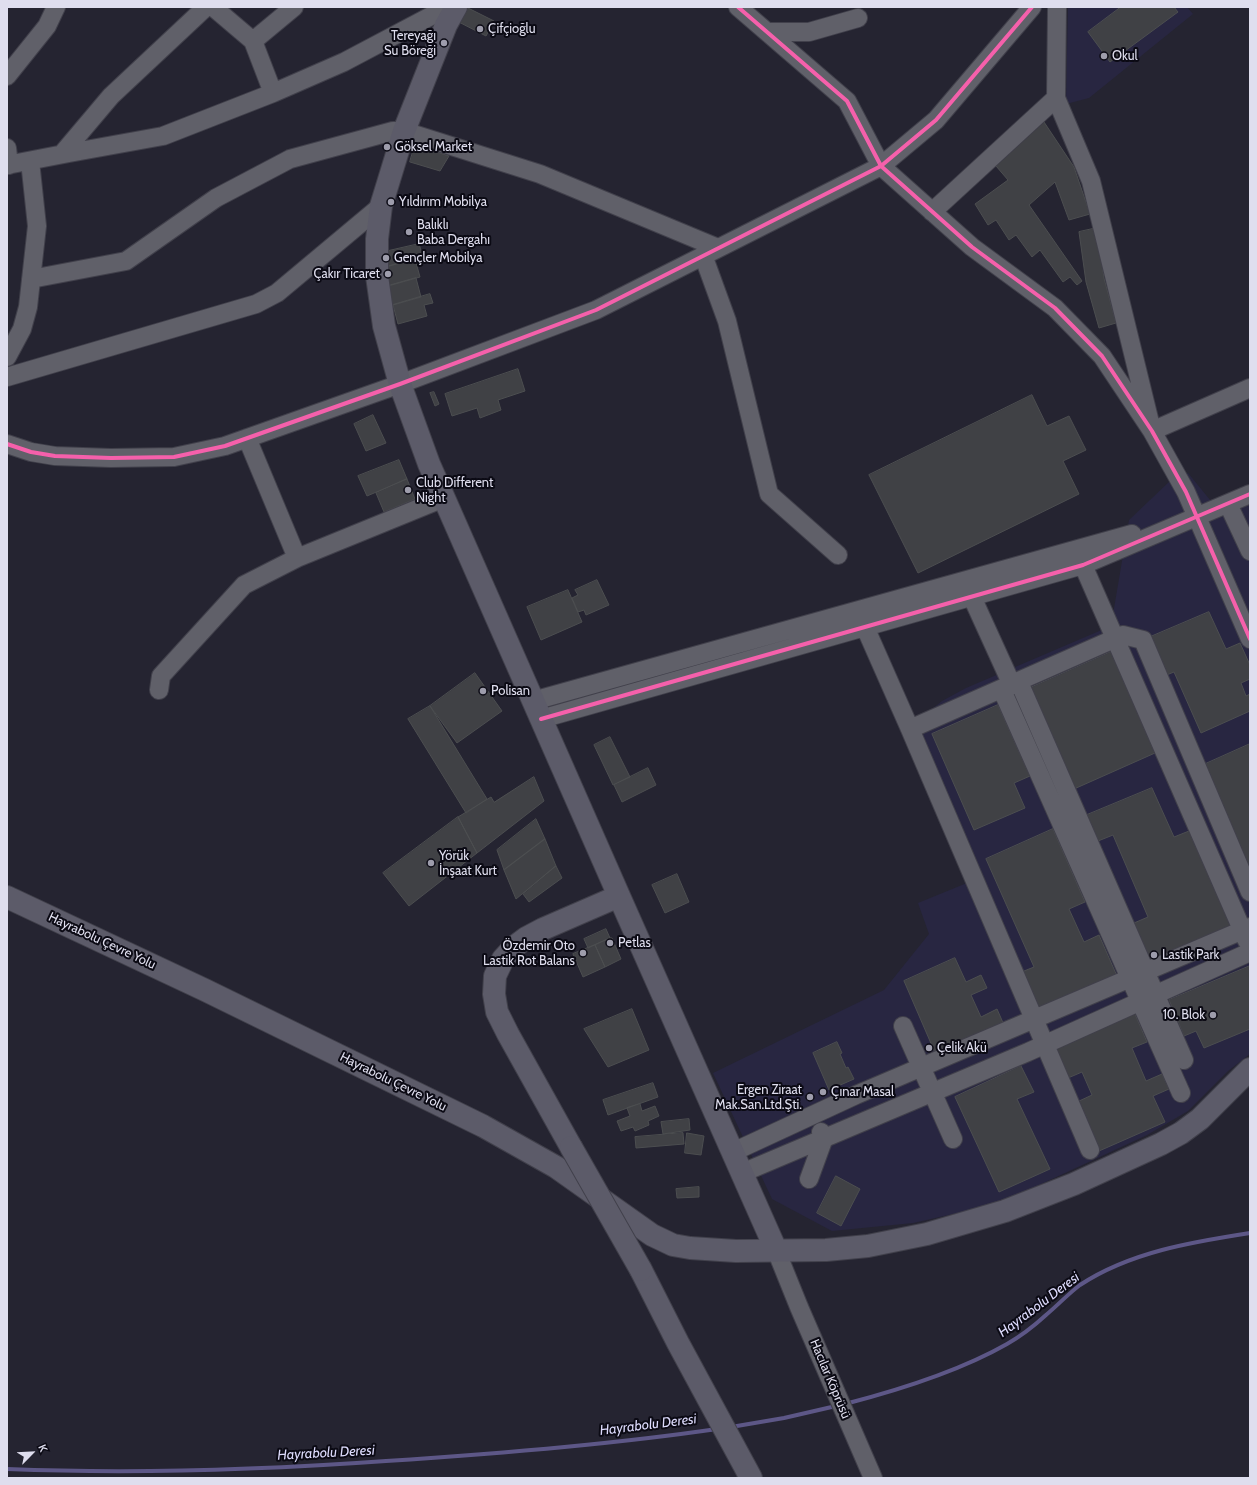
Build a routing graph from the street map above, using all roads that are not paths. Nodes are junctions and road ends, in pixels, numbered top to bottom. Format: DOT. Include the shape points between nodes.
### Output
graph roads {
  1 [pos="56,7"];
  2 [pos="206,7"];
  3 [pos="213,7"];
  4 [pos="294,7"];
  5 [pos="448,7"];
  6 [pos="456,7"];
  7 [pos="738,7"];
  8 [pos="1032,7"];
  9 [pos="1057,7"];
  10 [pos="858,18"];
  11 [pos="767,32"];
  12 [pos="253,41"];
  13 [pos="7,76"];
  14 [pos="273,93"];
  15 [pos="1056,98"];
  16 [pos="404,131"];
  17 [pos="62,154"];
  18 [pos="8,159"];
  19 [pos="30,160"];
  20 [pos="881,166"];
  21 [pos="381,206"];
  22 [pos="932,212"];
  23 [pos="710,251"];
  24 [pos="31,279"];
  25 [pos="7,357"];
  26 [pos="7,377"];
  27 [pos="400,384"];
  28 [pos="1250,388"];
  29 [pos="1152,431"];
  30 [pos="247,438"];
  31 [pos="7,444"];
  32 [pos="1250,494"];
  33 [pos="444,498"];
  34 [pos="1228,504"];
  35 [pos="1197,517"];
  36 [pos="1250,551"];
  37 [pos="838,555"];
  38 [pos="297,558"];
  39 [pos="1083,565"];
  40 [pos="972,596"];
  41 [pos="865,627"];
  42 [pos="1116,639"];
  43 [pos="1250,639"];
  44 [pos="1011,686"];
  45 [pos="159,690"];
  46 [pos="537,710"];
  47 [pos="910,729"];
  48 [pos="1250,892"];
  49 [pos="619,896"];
  50 [pos="7,897"];
  51 [pos="1246,929"];
  52 [pos="1250,947"];
  53 [pos="1250,952"];
  54 [pos="1138,975"];
  55 [pos="1148,998"];
  56 [pos="1034,1019"];
  57 [pos="903,1026"];
  58 [pos="1044,1044"];
  59 [pos="1184,1060"];
  60 [pos="922,1067"];
  61 [pos="1250,1069"];
  62 [pos="932,1092"];
  63 [pos="1181,1093"];
  64 [pos="814,1114"];
  65 [pos="824,1138"];
  66 [pos="953,1139"];
  67 [pos="1090,1150"];
  68 [pos="733,1152"];
  69 [pos="742,1172"];
  70 [pos="809,1179"];
  71 [pos="776,1250"];
  72 [pos="751,1478"];
  73 [pos="873,1478"];
  1 -- 13 [label="street" via="47,26"];
  2 -- 17 [label="street" via="111,96"];
  3 -- 12 [label="street"];
  4 -- 12 [label="street"];
  5 -- 14 [label="street" via="344,62"];
  6 -- 16 [label="main road" via="446,25"];
  7 -- 11 [label="street"];
  8 -- 20 [label="street" via="936,120"];
  9 -- 15 [label="street"];
  10 -- 11 [label="street" via="809,32"];
  11 -- 20 [label="street" via="847,101"];
  12 -- 14 [label="street"];
  14 -- 17 [label="street" via="163,136"];
  15 -- 22 [label="street"];
  15 -- 29 [label="street" via="1091,181"];
  16 -- 21 [label="main road"];
  16 -- 23 [label="street" via="540,174"];
  16 -- 24 [label="street" via="393,131 290,159 216,198 126,261"];
  17 -- 19 [label="street"];
  18 -- 19 [label="street"];
  19 -- 24 [label="street" via="37,226"];
  20 -- 22 [label="street"];
  20 -- 23 [label="street"];
  21 -- 26 [label="street" via="277,293 256,304"];
  21 -- 27 [label="main road" via="377,239 377,276 384,326"];
  22 -- 29 [label="street" via="972,247 1055,308 1102,356"];
  23 -- 27 [label="street" via="596,310"];
  23 -- 37 [label="street" via="768,494"];
  24 -- 25 [label="street" via="28,307 22,329"];
  27 -- 30 [label="street"];
  27 -- 33 [label="main road"];
  28 -- 29 [label="street"];
  29 -- 35 [label="street"];
  30 -- 31 [label="street" via="225,446 174,457 150,458 55,456"];
  30 -- 38 [label="street"];
  32 -- 34 [label="street"];
  33 -- 38 [label="street"];
  33 -- 46 [label="main road"];
  34 -- 35 [label="street"];
  34 -- 36 [label="street"];
  35 -- 39 [label="street"];
  35 -- 43 [label="street"];
  35 -- 46 [label="street"];
  38 -- 45 [label="street" via="244,585 161,676"];
  39 -- 40 [label="street"];
  39 -- 42 [label="street"];
  40 -- 41 [label="street"];
  40 -- 44 [label="street"];
  41 -- 46 [label="street"];
  41 -- 47 [label="street"];
  42 -- 44 [label="street"];
  42 -- 48 [label="street" via="1124,635 1143,640"];
  42 -- 51 [label="street"];
  44 -- 47 [label="street"];
  44 -- 54 [label="street"];
  46 -- 49 [label="main road"];
  47 -- 56 [label="street"];
  49 -- 68 [label="main road"];
  49 -- 72 [label="main road, bridge" via="544,929 514,947 503,959 495,976 497,1012 641,1270"];
  50 -- 71 [label="main road, Hayrabolu Çevre Yolu" via="205,990 483,1126 556,1167 652,1235 673,1245 736,1251"];
  51 -- 52 [label="street"];
  51 -- 54 [label="street"];
  53 -- 55 [label="street"];
  54 -- 55 [label="street"];
  54 -- 56 [label="street"];
  55 -- 58 [label="street"];
  55 -- 59 [label="street"];
  55 -- 63 [label="street"];
  56 -- 58 [label="street"];
  56 -- 60 [label="street"];
  57 -- 60 [label="street"];
  58 -- 62 [label="street"];
  58 -- 67 [label="street"];
  60 -- 62 [label="street"];
  60 -- 64 [label="street"];
  61 -- 71 [label="main road, Hayrabolu Çevre Yolu" via="1200,1119 1181,1133 1116,1165 1029,1202 954,1227 868,1246 826,1250"];
  62 -- 65 [label="street"];
  62 -- 66 [label="street"];
  64 -- 65 [label="street"];
  64 -- 68 [label="street"];
  65 -- 69 [label="street"];
  65 -- 70 [label="street"];
  68 -- 69 [label="main road"];
  69 -- 71 [label="main road"];
  71 -- 73 [label="street, Hacılar Köprüsü"];
}
